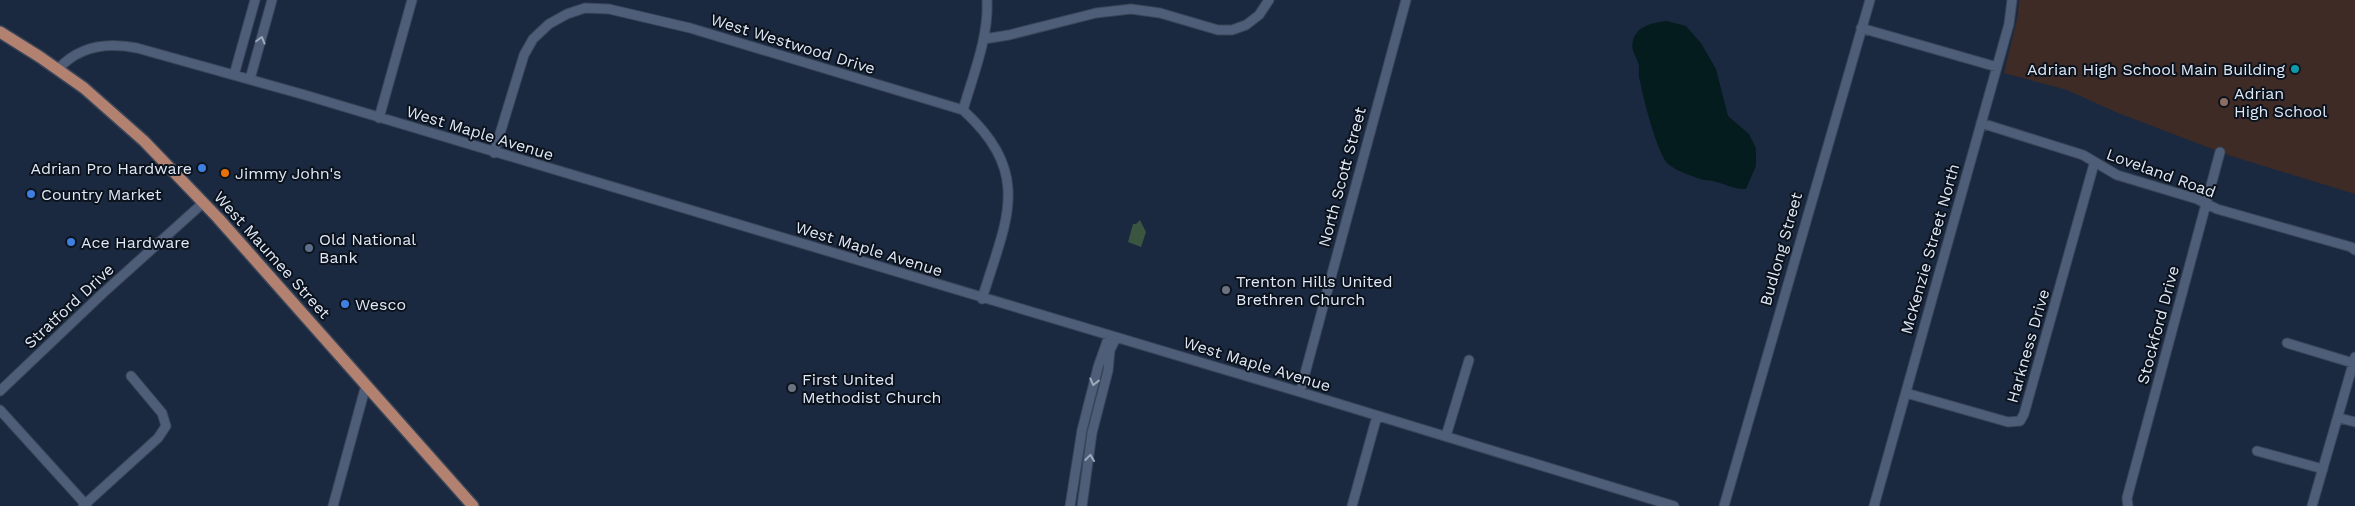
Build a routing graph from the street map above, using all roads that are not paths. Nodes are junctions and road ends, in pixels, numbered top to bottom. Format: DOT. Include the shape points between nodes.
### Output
graph roads {
  1 [pos="256,0"];
  2 [pos="272,0"];
  3 [pos="412,0"];
  4 [pos="987,0"];
  5 [pos="1269,0"];
  6 [pos="1406,0"];
  7 [pos="1870,0"];
  8 [pos="2012,0"];
  9 [pos="1861,28"];
  10 [pos="0,32"];
  11 [pos="984,39"];
  12 [pos="1997,67"];
  13 [pos="58,68"];
  14 [pos="234,75"];
  15 [pos="250,79"];
  16 [pos="963,110"];
  17 [pos="379,118"];
  18 [pos="1981,123"];
  19 [pos="2220,152"];
  20 [pos="494,153"];
  21 [pos="2094,164"];
  22 [pos="203,203"];
  23 [pos="2207,204"];
  24 [pos="2355,240"];
  25 [pos="2335,242"];
  26 [pos="2355,250"];
  27 [pos="982,299"];
  28 [pos="1113,337"];
  29 [pos="2288,343"];
  30 [pos="1469,360"];
  31 [pos="2354,360"];
  32 [pos="131,376"];
  33 [pos="366,385"];
  34 [pos="0,391"];
  35 [pos="1300,392"];
  36 [pos="1906,393"];
  37 [pos="0,410"];
  38 [pos="1377,416"];
  39 [pos="2339,418"];
  40 [pos="2355,422"];
  41 [pos="1082,430"];
  42 [pos="1092,433"];
  43 [pos="1446,436"];
  44 [pos="2257,451"];
  45 [pos="2323,470"];
  46 [pos="85,505"];
  47 [pos="334,506"];
  48 [pos="473,506"];
  49 [pos="1070,506"];
  50 [pos="1082,506"];
  51 [pos="1352,506"];
  52 [pos="1674,506"];
  53 [pos="1724,506"];
  54 [pos="1874,506"];
  55 [pos="2128,506"];
  56 [pos="2312,506"];
  1 -- 14 [label="street"];
  15 -- 2 [label="street, one-way"];
  3 -- 17 [label="street"];
  4 -- 11 [label="street"];
  5 -- 11 [label="street" via="1259,15 1232,30 1218,30 1160,13 1131,9 1096,13"];
  6 -- 35 [label="street, North Scott Street"];
  7 -- 9 [label="street, Budlong Street"];
  8 -- 12 [label="street, McKenzie Street North"];
  9 -- 12 [label="street"];
  9 -- 53 [label="street, Budlong Street"];
  10 -- 13 [label="main road, West Maumee Street"];
  11 -- 16 [label="street"];
  12 -- 18 [label="street, McKenzie Street North"];
  13 -- 14 [label="street, West Maple Avenue" via="82,51 109,44 137,48"];
  13 -- 22 [label="main road, West Maumee Street" via="132,129"];
  14 -- 15 [label="street, West Maple Avenue"];
  15 -- 17 [label="street, West Maple Avenue"];
  16 -- 20 [label="street, West Westwood Drive" via="690,28 609,9 585,8 549,24 533,39 524,55"];
  16 -- 27 [label="street" via="978,124 999,154 1009,186 1007,212"];
  17 -- 20 [label="street, West Maple Avenue"];
  18 -- 21 [label="street, Loveland Road" via="2083,155"];
  18 -- 36 [label="street, McKenzie Street North"];
  19 -- 23 [label="street, Stockford Drive"];
  20 -- 27 [label="street, West Maple Avenue"];
  21 -- 23 [label="street, Loveland Road" via="2117,176"];
  21 -- 36 [label="street, Harkness Drive" via="2020,421 2008,422"];
  22 -- 33 [label="main road, West Maumee Street"];
  22 -- 34 [label="street, Stratford Drive"];
  23 -- 25 [label="street, Loveland Road"];
  23 -- 55 [label="street, Stockford Drive" via="2127,498"];
  24 -- 25 [label="street"];
  25 -- 26 [label="street, Loveland Road"];
  27 -- 28 [label="street, West Maple Avenue"];
  28 -- 35 [label="street, West Maple Avenue"];
  28 -- 41 [label="street, one-way" via="1098,366"];
  28 -- 42 [label="street"];
  29 -- 31 [label="street"];
  30 -- 43 [label="street"];
  31 -- 39 [label="street"];
  32 -- 46 [label="street" via="162,413 166,426 158,438"];
  33 -- 47 [label="street"];
  33 -- 48 [label="main road, West Maumee Street"];
  35 -- 38 [label="street, West Maple Avenue"];
  36 -- 54 [label="street, McKenzie Street North"];
  37 -- 46 [label="street"];
  38 -- 43 [label="street, West Maple Avenue"];
  38 -- 51 [label="street"];
  39 -- 40 [label="street"];
  39 -- 45 [label="street"];
  41 -- 42 [label="street"];
  41 -- 49 [label="street"];
  50 -- 42 [label="street, one-way"];
  43 -- 52 [label="street, West Maple Avenue"];
  44 -- 45 [label="street"];
  45 -- 56 [label="street"];
}
